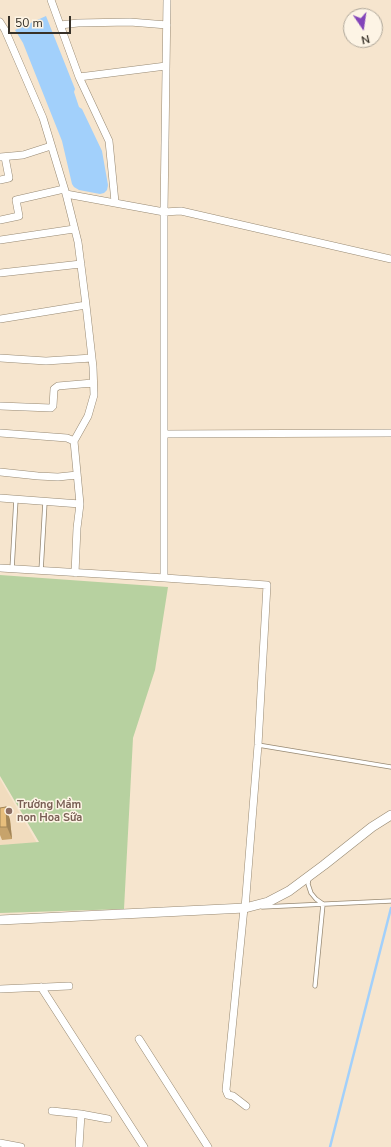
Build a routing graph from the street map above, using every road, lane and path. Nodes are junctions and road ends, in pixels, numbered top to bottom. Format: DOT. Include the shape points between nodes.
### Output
graph roads {
  1 [pos="51,0"];
  2 [pos="167,0"];
  3 [pos="0,22"];
  4 [pos="60,25"];
  5 [pos="167,25"];
  6 [pos="166,66"];
  7 [pos="79,77"];
  8 [pos="51,146"];
  9 [pos="3,157"];
  10 [pos="0,180"];
  11 [pos="65,192"];
  12 [pos="115,202"];
  13 [pos="164,212"];
  14 [pos="0,220"];
  15 [pos="74,229"];
  16 [pos="0,240"];
  17 [pos="391,259"];
  18 [pos="81,264"];
  19 [pos="0,274"];
  20 [pos="86,305"];
  21 [pos="0,319"];
  22 [pos="0,358"];
  23 [pos="92,358"];
  24 [pos="94,383"];
  25 [pos="0,406"];
  26 [pos="391,432"];
  27 [pos="0,433"];
  28 [pos="164,434"];
  29 [pos="74,441"];
  30 [pos="0,472"];
  31 [pos="77,475"];
  32 [pos="0,498"];
  33 [pos="16,499"];
  34 [pos="45,502"];
  35 [pos="80,504"];
  36 [pos="0,568"];
  37 [pos="12,569"];
  38 [pos="42,571"];
  39 [pos="75,572"];
  40 [pos="164,578"];
  41 [pos="258,745"];
  42 [pos="391,767"];
  43 [pos="391,814"];
  44 [pos="310,876"];
  45 [pos="391,901"];
  46 [pos="324,904"];
  47 [pos="244,908"];
  48 [pos="0,920"];
  49 [pos="70,986"];
  50 [pos="315,986"];
  51 [pos="41,987"];
  52 [pos="0,989"];
  53 [pos="139,1039"];
  54 [pos="246,1106"];
  55 [pos="52,1111"];
  56 [pos="81,1114"];
  57 [pos="108,1119"];
  58 [pos="0,1143"];
  59 [pos="18,1147"];
  60 [pos="79,1147"];
  61 [pos="144,1147"];
  62 [pos="208,1147"];
  1 -- 4 [label="street"];
  2 -- 5 [label="street"];
  3 -- 8 [label="street" via="25,74"];
  4 -- 5 [label="street" via="130,22"];
  4 -- 7 [label="street"];
  5 -- 6 [label="street"];
  6 -- 7 [label="street"];
  6 -- 13 [label="street"];
  7 -- 12 [label="street" via="110,140"];
  8 -- 9 [label="street" via="23,156"];
  8 -- 11 [label="street"];
  9 -- 10 [label="street" via="9,178"];
  11 -- 12 [label="street"];
  11 -- 14 [label="street" via="16,200 19,216"];
  11 -- 15 [label="street"];
  12 -- 13 [label="street"];
  13 -- 17 [label="street" via="181,211"];
  13 -- 28 [label="street"];
  15 -- 16 [label="street"];
  15 -- 18 [label="street"];
  18 -- 19 [label="street"];
  18 -- 20 [label="street"];
  20 -- 21 [label="street"];
  20 -- 23 [label="street"];
  22 -- 23 [label="street"];
  23 -- 24 [label="street"];
  24 -- 25 [label="street" via="58,386 54,389 51,408"];
  24 -- 29 [label="street" via="94,395 88,416"];
  26 -- 28 [label="street"];
  27 -- 29 [label="street" via="67,438"];
  28 -- 40 [label="street"];
  29 -- 31 [label="street"];
  30 -- 31 [label="street" via="58,477"];
  31 -- 35 [label="street"];
  32 -- 33 [label="street"];
  33 -- 34 [label="street"];
  33 -- 37 [label="lane"];
  34 -- 35 [label="street"];
  34 -- 38 [label="lane"];
  35 -- 39 [label="street"];
  36 -- 37 [label="street"];
  37 -- 38 [label="street"];
  38 -- 39 [label="street"];
  39 -- 40 [label="street"];
  40 -- 41 [label="street" via="267,585"];
  41 -- 42 [label="lane"];
  41 -- 47 [label="street"];
  43 -- 44 [label="street"];
  44 -- 46 [label="lane" via="308,884 311,893 316,900"];
  44 -- 47 [label="street" via="268,902"];
  45 -- 46 [label="lane"];
  46 -- 47 [label="lane"];
  46 -- 50 [label="lane"];
  47 -- 48 [label="street"];
  47 -- 54 [label="street" via="226,1090 228,1095"];
  49 -- 51 [label="street"];
  51 -- 52 [label="street"];
  51 -- 61 [label="street"];
  53 -- 62 [label="street"];
  55 -- 56 [label="street"];
  56 -- 57 [label="street"];
  56 -- 60 [label="street"];
  58 -- 59 [label="street"];
}
